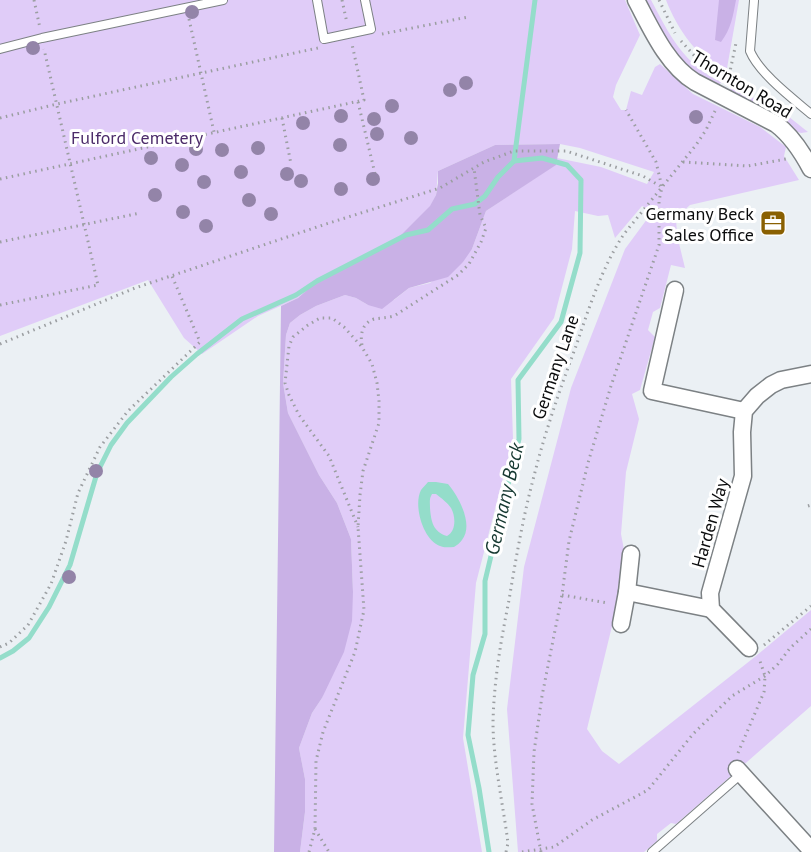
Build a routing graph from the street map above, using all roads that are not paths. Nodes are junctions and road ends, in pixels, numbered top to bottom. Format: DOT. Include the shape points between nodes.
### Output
graph roads {
  1 [pos="223,0"];
  2 [pos="317,0"];
  3 [pos="365,0"];
  4 [pos="636,0"];
  5 [pos="754,1"];
  6 [pos="0,49"];
  7 [pos="811,114"];
  8 [pos="805,146"];
  9 [pos="811,169"];
  10 [pos="675,290"];
  11 [pos="811,374"];
  12 [pos="744,411"];
  13 [pos="631,554"];
  14 [pos="626,599"];
  15 [pos="711,609"];
  16 [pos="621,624"];
  17 [pos="751,651"];
  18 [pos="739,772"];
  19 [pos="811,850"];
  20 [pos="652,852"];
  1 -- 6 [label="lane"];
  2 -- 3 [label="lane" via="324,39 371,29"];
  4 -- 8 [label="street, Thornton Road" via="649,37 684,76 725,89"];
  5 -- 7 [label="lane" via="750,51 753,58"];
  8 -- 9 [label="street, Thornton Road"];
  10 -- 12 [label="street" via="652,391"];
  11 -- 12 [label="street" via="771,385"];
  12 -- 15 [label="street, Harden Way" via="743,476 710,593"];
  13 -- 14 [label="street"];
  14 -- 15 [label="street"];
  14 -- 16 [label="street"];
  15 -- 17 [label="street"];
  18 -- 19 [label="street"];
  18 -- 20 [label="lane"];
}
